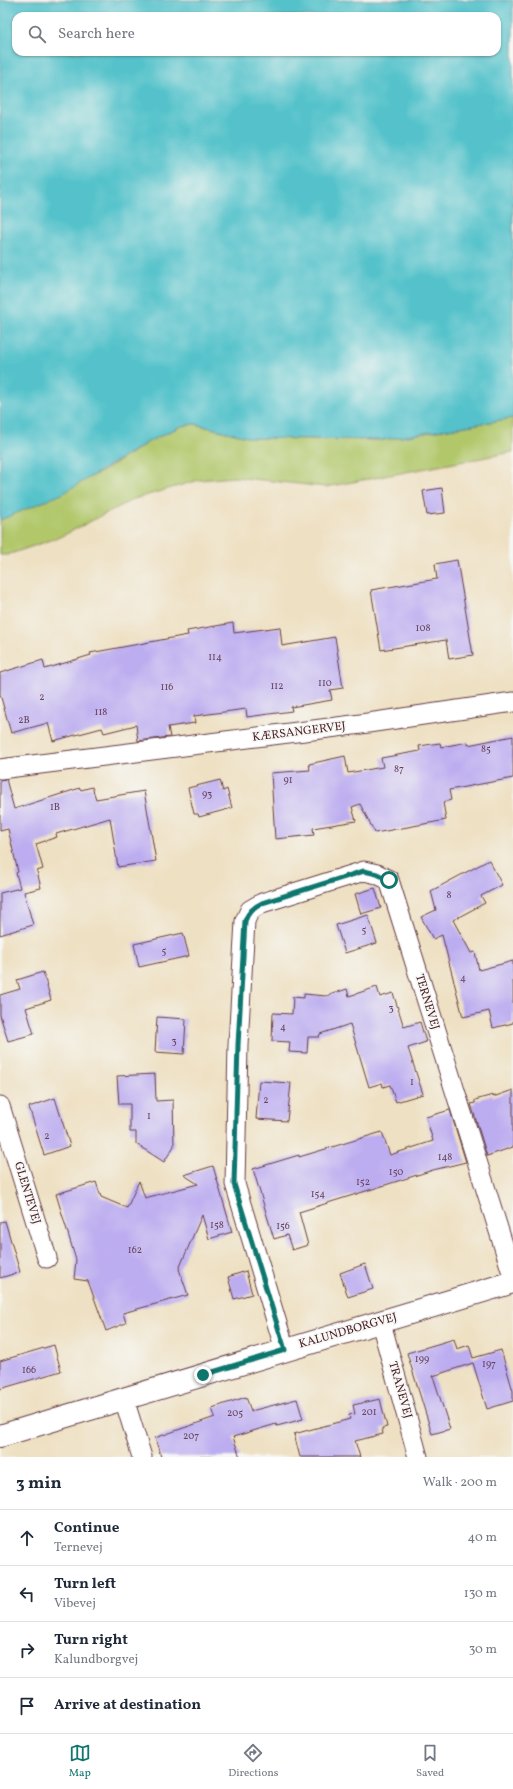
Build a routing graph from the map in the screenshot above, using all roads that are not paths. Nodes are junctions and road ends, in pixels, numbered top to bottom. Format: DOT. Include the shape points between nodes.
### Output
graph roads {
  1 [pos="513,702"];
  2 [pos="0,769"];
  3 [pos="0,1106"];
  4 [pos="47,1258"];
  5 [pos="513,1276"];
  6 [pos="513,1282"];
  7 [pos="381,1322"];
  8 [pos="285,1350"];
  9 [pos="124,1399"];
  10 [pos="0,1436"];
  11 [pos="142,1457"];
  12 [pos="418,1457"];
  1 -- 2 [label="street, KÆRSANGERVEJ" via="368,723"];
  3 -- 4 [label="street, GLENTEVEJ"];
  5 -- 8 [label="street, TERNEVEJ" via="389,880 364,871 262,903 250,910 245,921 234,1184"];
  6 -- 7 [label="street, KALUNDBORGVEJ"];
  7 -- 8 [label="street, KALUNDBORGVEJ"];
  7 -- 12 [label="street, TRANEVEJ"];
  8 -- 9 [label="street, KALUNDBORGVEJ"];
  9 -- 10 [label="street, KALUNDBORGVEJ"];
  9 -- 11 [label="street"];
}
